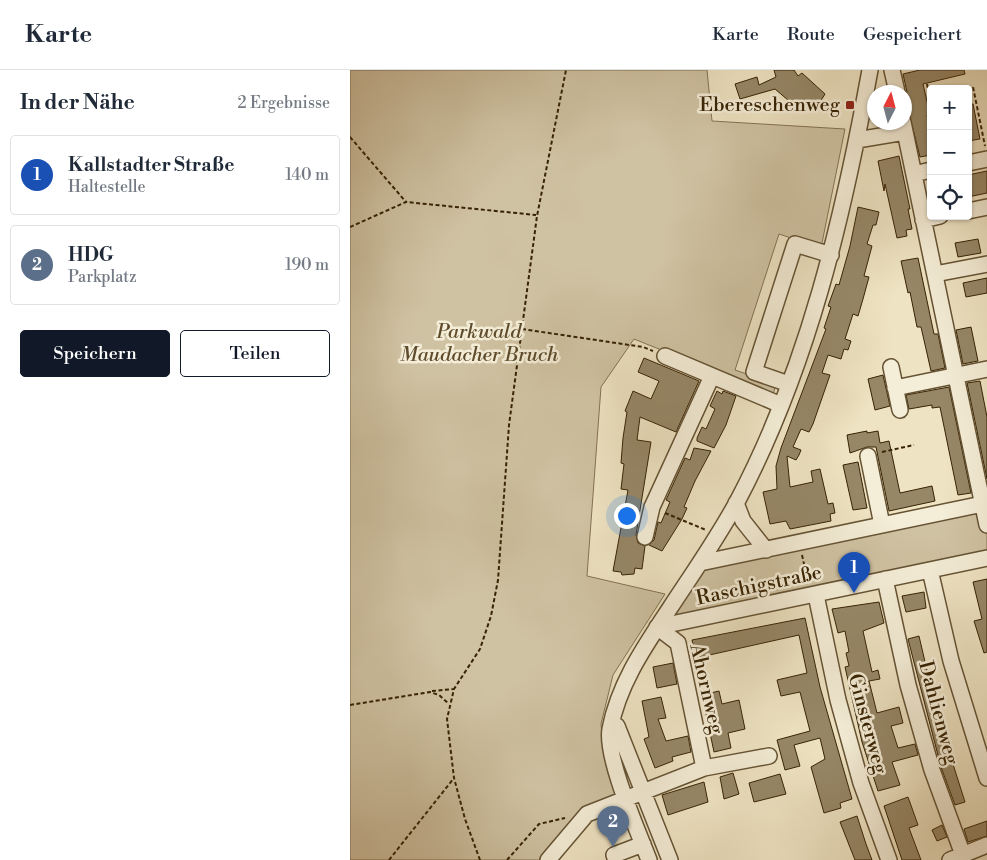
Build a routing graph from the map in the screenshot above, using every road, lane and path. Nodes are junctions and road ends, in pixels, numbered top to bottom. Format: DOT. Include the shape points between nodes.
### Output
graph roads {
  1 [pos="566,70"];
  2 [pos="870,70"];
  3 [pos="892,70"];
  4 [pos="926,84"];
  5 [pos="895,85"];
  6 [pos="927,87"];
  7 [pos="972,87"];
  8 [pos="893,130"];
  9 [pos="905,130"];
  10 [pos="350,137"];
  11 [pos="857,140"];
  12 [pos="987,153"];
  13 [pos="987,159"];
  14 [pos="972,162"];
  15 [pos="927,171"];
  16 [pos="914,174"];
  17 [pos="406,202"];
  18 [pos="987,207"];
  19 [pos="972,209"];
  20 [pos="537,216"];
  21 [pos="927,219"];
  22 [pos="923,220"];
  23 [pos="350,227"];
  24 [pos="831,255"];
  25 [pos="987,264"];
  26 [pos="935,274"];
  27 [pos="522,329"];
  28 [pos="665,356"];
  29 [pos="891,367"];
  30 [pos="987,369"];
  31 [pos="712,376"];
  32 [pos="956,376"];
  33 [pos="789,384"];
  34 [pos="895,388"];
  35 [pos="781,405"];
  36 [pos="900,410"];
  37 [pos="914,445"];
  38 [pos="868,456"];
  39 [pos="736,503"];
  40 [pos="985,504"];
  41 [pos="652,507"];
  42 [pos="694,525"];
  43 [pos="882,525"];
  44 [pos="987,526"];
  45 [pos="645,537"];
  46 [pos="806,541"];
  47 [pos="766,550"];
  48 [pos="987,558"];
  49 [pos="700,563"];
  50 [pos="930,570"];
  51 [pos="885,580"];
  52 [pos="810,596"];
  53 [pos="657,627"];
  54 [pos="454,689"];
  55 [pos="430,692"];
  56 [pos="449,704"];
  57 [pos="350,705"];
  58 [pos="613,721"];
  59 [pos="770,756"];
  60 [pos="704,768"];
  61 [pos="454,778"];
  62 [pos="987,778"];
  63 [pos="642,792"];
  64 [pos="625,799"];
  65 [pos="587,814"];
  66 [pos="643,844"];
  67 [pos="987,845"];
  68 [pos="956,858"];
  69 [pos="390,860"];
  70 [pos="480,860"];
  71 [pos="507,860"];
  72 [pos="548,860"];
  73 [pos="616,860"];
  74 [pos="649,860"];
  75 [pos="670,860"];
  76 [pos="889,860"];
  1 -- 20 [label="path"];
  2 -- 11 [label="street"];
  3 -- 5 [label="street"];
  4 -- 6 [label="path"];
  7 -- 12 [label="path"];
  8 -- 11 [label="street"];
  9 -- 16 [label="street"];
  10 -- 17 [label="path"];
  11 -- 24 [label="street"];
  13 -- 14 [label="street"];
  15 -- 16 [label="street"];
  16 -- 22 [label="street"];
  17 -- 20 [label="path"];
  17 -- 23 [label="path"];
  18 -- 19 [label="street"];
  20 -- 27 [label="path"];
  21 -- 22 [label="street"];
  22 -- 26 [label="street"];
  24 -- 33 [label="street"];
  24 -- 33 [label="street" via="795,244 754,372"];
  25 -- 26 [label="street"];
  26 -- 32 [label="street"];
  27 -- 28 [label="path" via="643,347"];
  27 -- 54 [label="path" via="509,425 498,580 480,649"];
  28 -- 31 [label="street"];
  29 -- 34 [label="street"];
  30 -- 32 [label="street"];
  31 -- 35 [label="street"];
  31 -- 41 [label="street"];
  32 -- 34 [label="street"];
  32 -- 40 [label="street"];
  33 -- 35 [label="street"];
  34 -- 36 [label="street"];
  35 -- 39 [label="street"];
  37 -- 38 [label="path"];
  38 -- 43 [label="street"];
  39 -- 47 [label="street" via="743,521"];
  39 -- 49 [label="street"];
  40 -- 43 [label="street, Raschigstraße"];
  40 -- 44 [label="street"];
  41 -- 42 [label="path"];
  41 -- 45 [label="street"];
  43 -- 46 [label="street, Raschigstraße"];
  46 -- 47 [label="street, Raschigstraße"];
  46 -- 52 [label="path" via="808,548 800,550 809,590 802,591"];
  47 -- 49 [label="street, Raschigstraße"];
  48 -- 50 [label="street, Raschigstraße"];
  49 -- 53 [label="street"];
  50 -- 51 [label="street, Raschigstraße"];
  50 -- 62 [label="street" via="951,661"];
  51 -- 52 [label="street, Raschigstraße"];
  51 -- 68 [label="street, Dahlienweg" via="908,685"];
  52 -- 53 [label="street, Raschigstraße"];
  52 -- 76 [label="street, Ginsterweg" via="862,783"];
  53 -- 58 [label="street" via="623,685"];
  53 -- 60 [label="street, Ahornweg" via="678,643"];
  54 -- 55 [label="path"];
  54 -- 56 [label="path"];
  55 -- 56 [label="path"];
  55 -- 57 [label="path"];
  56 -- 61 [label="path" via="447,719"];
  58 -- 63 [label="street"];
  58 -- 64 [label="street" via="610,730 614,761"];
  59 -- 60 [label="street"];
  60 -- 63 [label="street"];
  61 -- 69 [label="path"];
  61 -- 70 [label="path" via="464,820"];
  63 -- 64 [label="street"];
  63 -- 75 [label="street"];
  64 -- 65 [label="street"];
  64 -- 66 [label="street"];
  65 -- 71 [label="path" via="539,824"];
  65 -- 72 [label="street"];
  66 -- 73 [label="street" via="614,855"];
  66 -- 74 [label="street"];
  67 -- 68 [label="street"];
}
